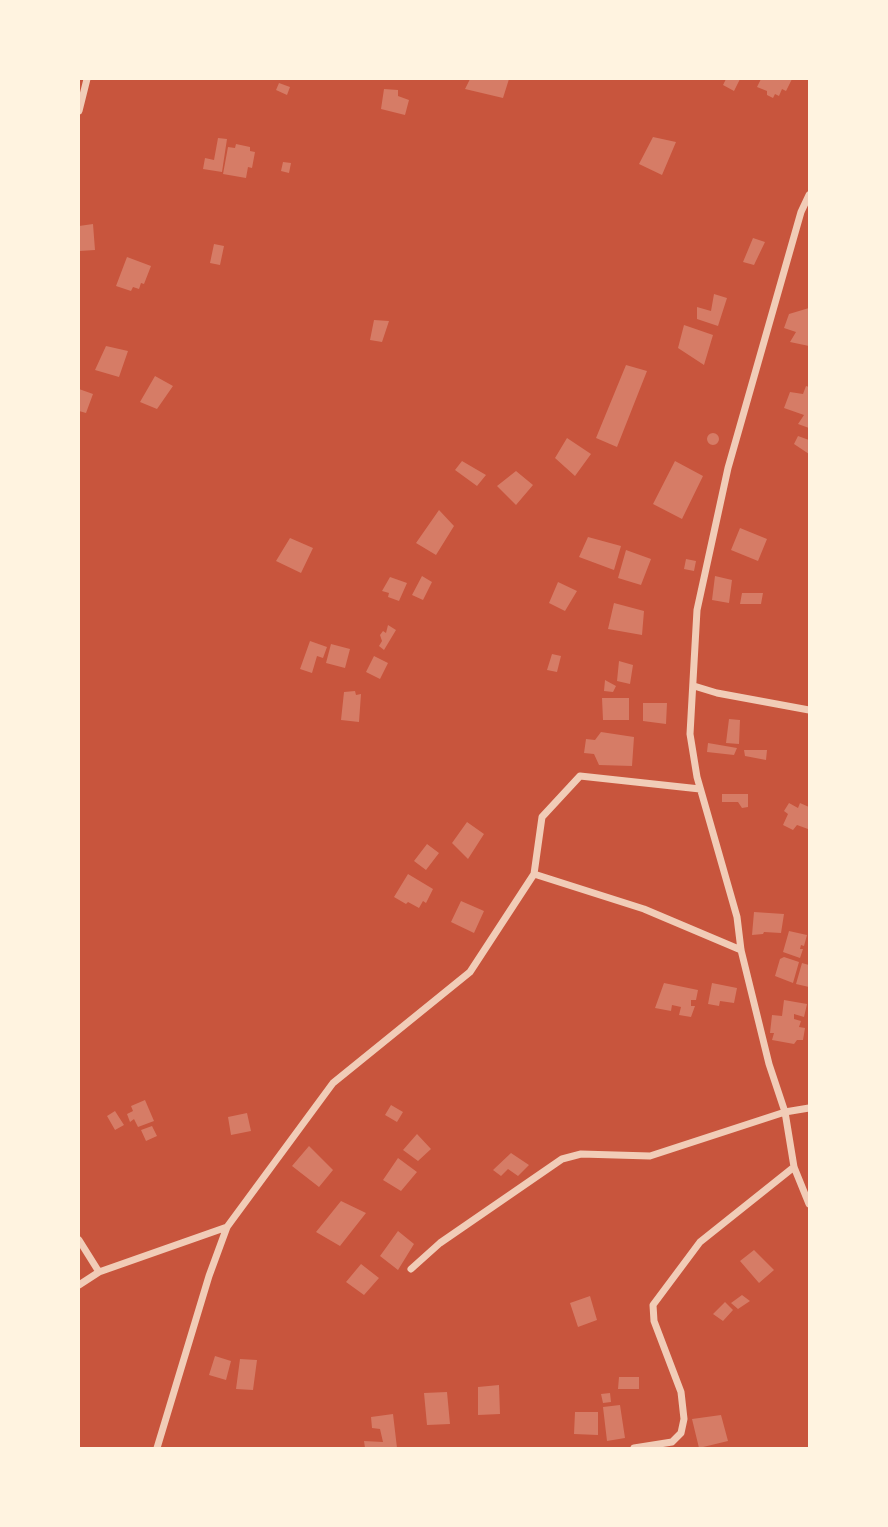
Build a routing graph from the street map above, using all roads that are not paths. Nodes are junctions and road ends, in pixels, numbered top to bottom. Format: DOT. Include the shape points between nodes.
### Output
graph roads {
  1 [pos="87,79"];
  2 [pos="79,111"];
  3 [pos="809,195"];
  4 [pos="805,213"];
  5 [pos="694,685"];
  6 [pos="809,710"];
  7 [pos="700,789"];
  8 [pos="534,874"];
  9 [pos="741,950"];
  10 [pos="809,1108"];
  11 [pos="785,1112"];
  12 [pos="794,1167"];
  13 [pos="809,1204"];
  14 [pos="227,1227"];
  15 [pos="79,1240"];
  16 [pos="411,1269"];
  17 [pos="99,1272"];
  18 [pos="79,1286"];
  19 [pos="157,1448"];
  20 [pos="634,1448"];
  1 -- 2 [label="street"];
  3 -- 4 [label="street"];
  4 -- 5 [label="street" via="728,468 697,610"];
  5 -- 6 [label="street"];
  5 -- 7 [label="street" via="690,734"];
  7 -- 8 [label="street" via="580,776 541,817"];
  7 -- 9 [label="street" via="737,917"];
  8 -- 9 [label="street" via="644,909"];
  8 -- 14 [label="street" via="470,972 333,1083"];
  9 -- 11 [label="street" via="768,1064"];
  10 -- 11 [label="street"];
  11 -- 12 [label="street"];
  11 -- 16 [label="street" via="650,1156 581,1154 562,1159 440,1243"];
  12 -- 13 [label="street"];
  12 -- 20 [label="street" via="700,1242 653,1305 654,1321 681,1392 684,1419 681,1433 672,1442"];
  14 -- 17 [label="street"];
  14 -- 19 [label="street"];
  15 -- 17 [label="street"];
  17 -- 18 [label="street"];
}
